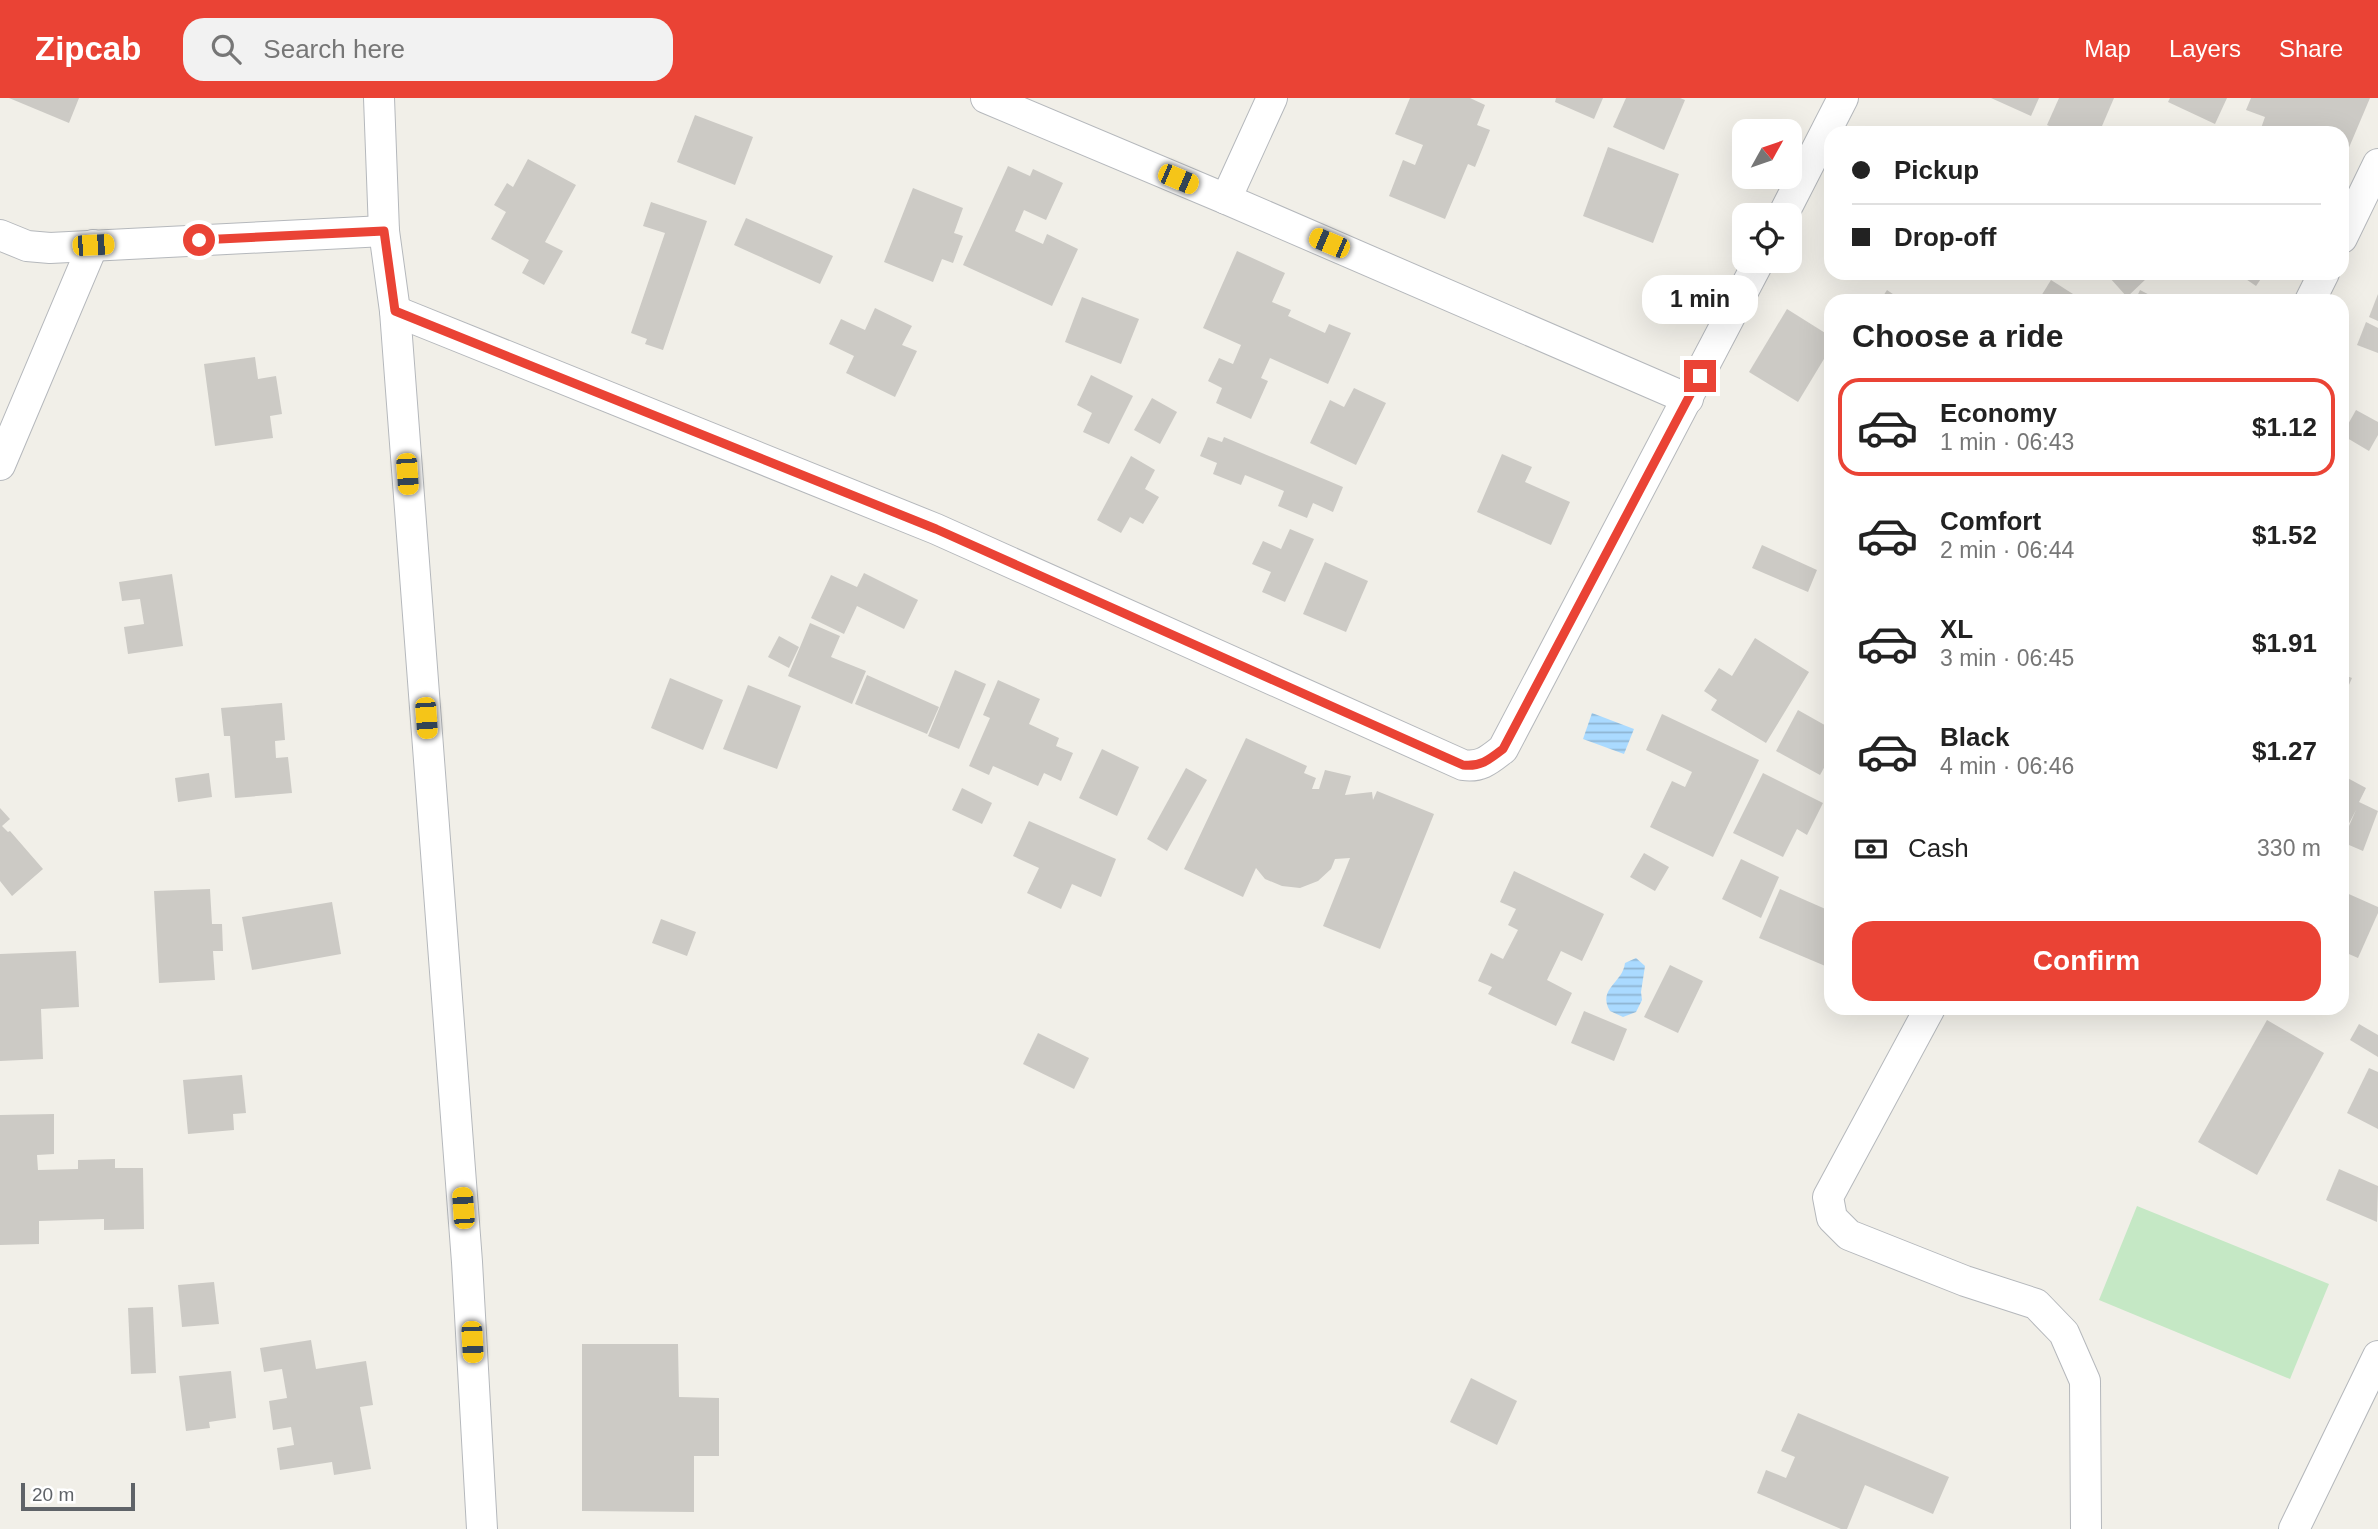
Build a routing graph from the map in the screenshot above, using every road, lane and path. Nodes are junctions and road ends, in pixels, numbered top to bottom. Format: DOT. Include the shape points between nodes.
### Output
graph roads {
  1 [pos="379,98"];
  2 [pos="986,98"];
  3 [pos="1272,98"];
  4 [pos="1843,98"];
  5 [pos="1829,126"];
  6 [pos="1824,135"];
  7 [pos="2378,164"];
  8 [pos="1226,199"];
  9 [pos="1789,203"];
  10 [pos="2349,223"];
  11 [pos="384,231"];
  12 [pos="0,235"];
  13 [pos="93,245"];
  14 [pos="1753,273"];
  15 [pos="395,311"];
  16 [pos="1688,399"];
  17 [pos="0,465"];
  18 [pos="1926,1015"];
  19 [pos="2378,1356"];
  20 [pos="482,1529"];
  21 [pos="2085,1529"];
  22 [pos="2294,1529"];
  1 -- 11 [label="street"];
  2 -- 8 [label="street"];
  3 -- 8 [label="street"];
  4 -- 5 [label="street"];
  6 -- 9 [label="street"];
  7 -- 10 [label="street"];
  8 -- 16 [label="street"];
  11 -- 13 [label="street"];
  11 -- 15 [label="street"];
  12 -- 13 [label="street" via="27,246"];
  13 -- 17 [label="street"];
  14 -- 16 [label="street"];
  15 -- 16 [label="street" via="936,529 1473,766 1503,749"];
  15 -- 20 [label="street" via="467,1262"];
  18 -- 21 [label="street" via="1828,1197 1832,1218 1849,1235 2036,1304 2064,1333 2085,1381"];
  19 -- 22 [label="street"];
}
